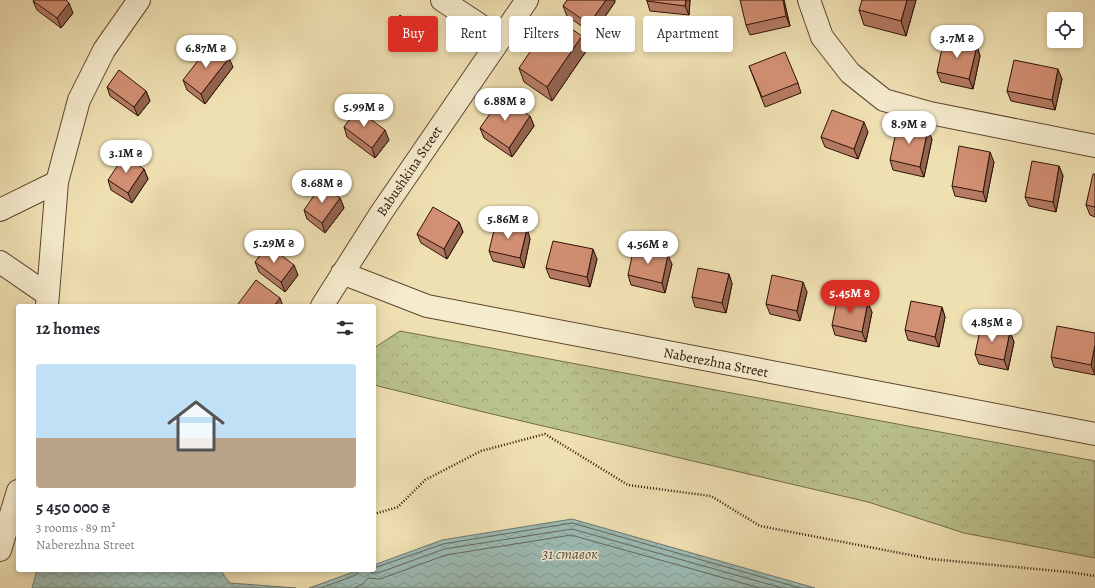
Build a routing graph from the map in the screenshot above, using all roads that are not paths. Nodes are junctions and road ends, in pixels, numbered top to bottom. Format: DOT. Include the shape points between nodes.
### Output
graph roads {
  1 [pos="139,0"];
  2 [pos="442,0"];
  3 [pos="527,0"];
  4 [pos="809,0"];
  5 [pos="466,16"];
  6 [pos="501,39"];
  7 [pos="492,52"];
  8 [pos="1095,146"];
  9 [pos="56,182"];
  10 [pos="0,210"];
  11 [pos="0,262"];
  12 [pos="342,273"];
  13 [pos="48,301"];
  14 [pos="323,304"];
  15 [pos="1095,434"];
  16 [pos="16,498"];
  17 [pos="0,550"];
  1 -- 9 [label="street" via="104,50 79,100"];
  2 -- 5 [label="street"];
  3 -- 6 [label="street, Babushkina Street"];
  4 -- 8 [label="street" via="822,37 850,73 884,100 930,113"];
  7 -- 12 [label="street, Babushkina Street"];
  9 -- 10 [label="street"];
  9 -- 13 [label="street"];
  11 -- 13 [label="street"];
  12 -- 14 [label="street, Babushkina Street"];
  12 -- 15 [label="street, Naberezhna Street" via="427,306"];
  16 -- 17 [label="street"];
}
